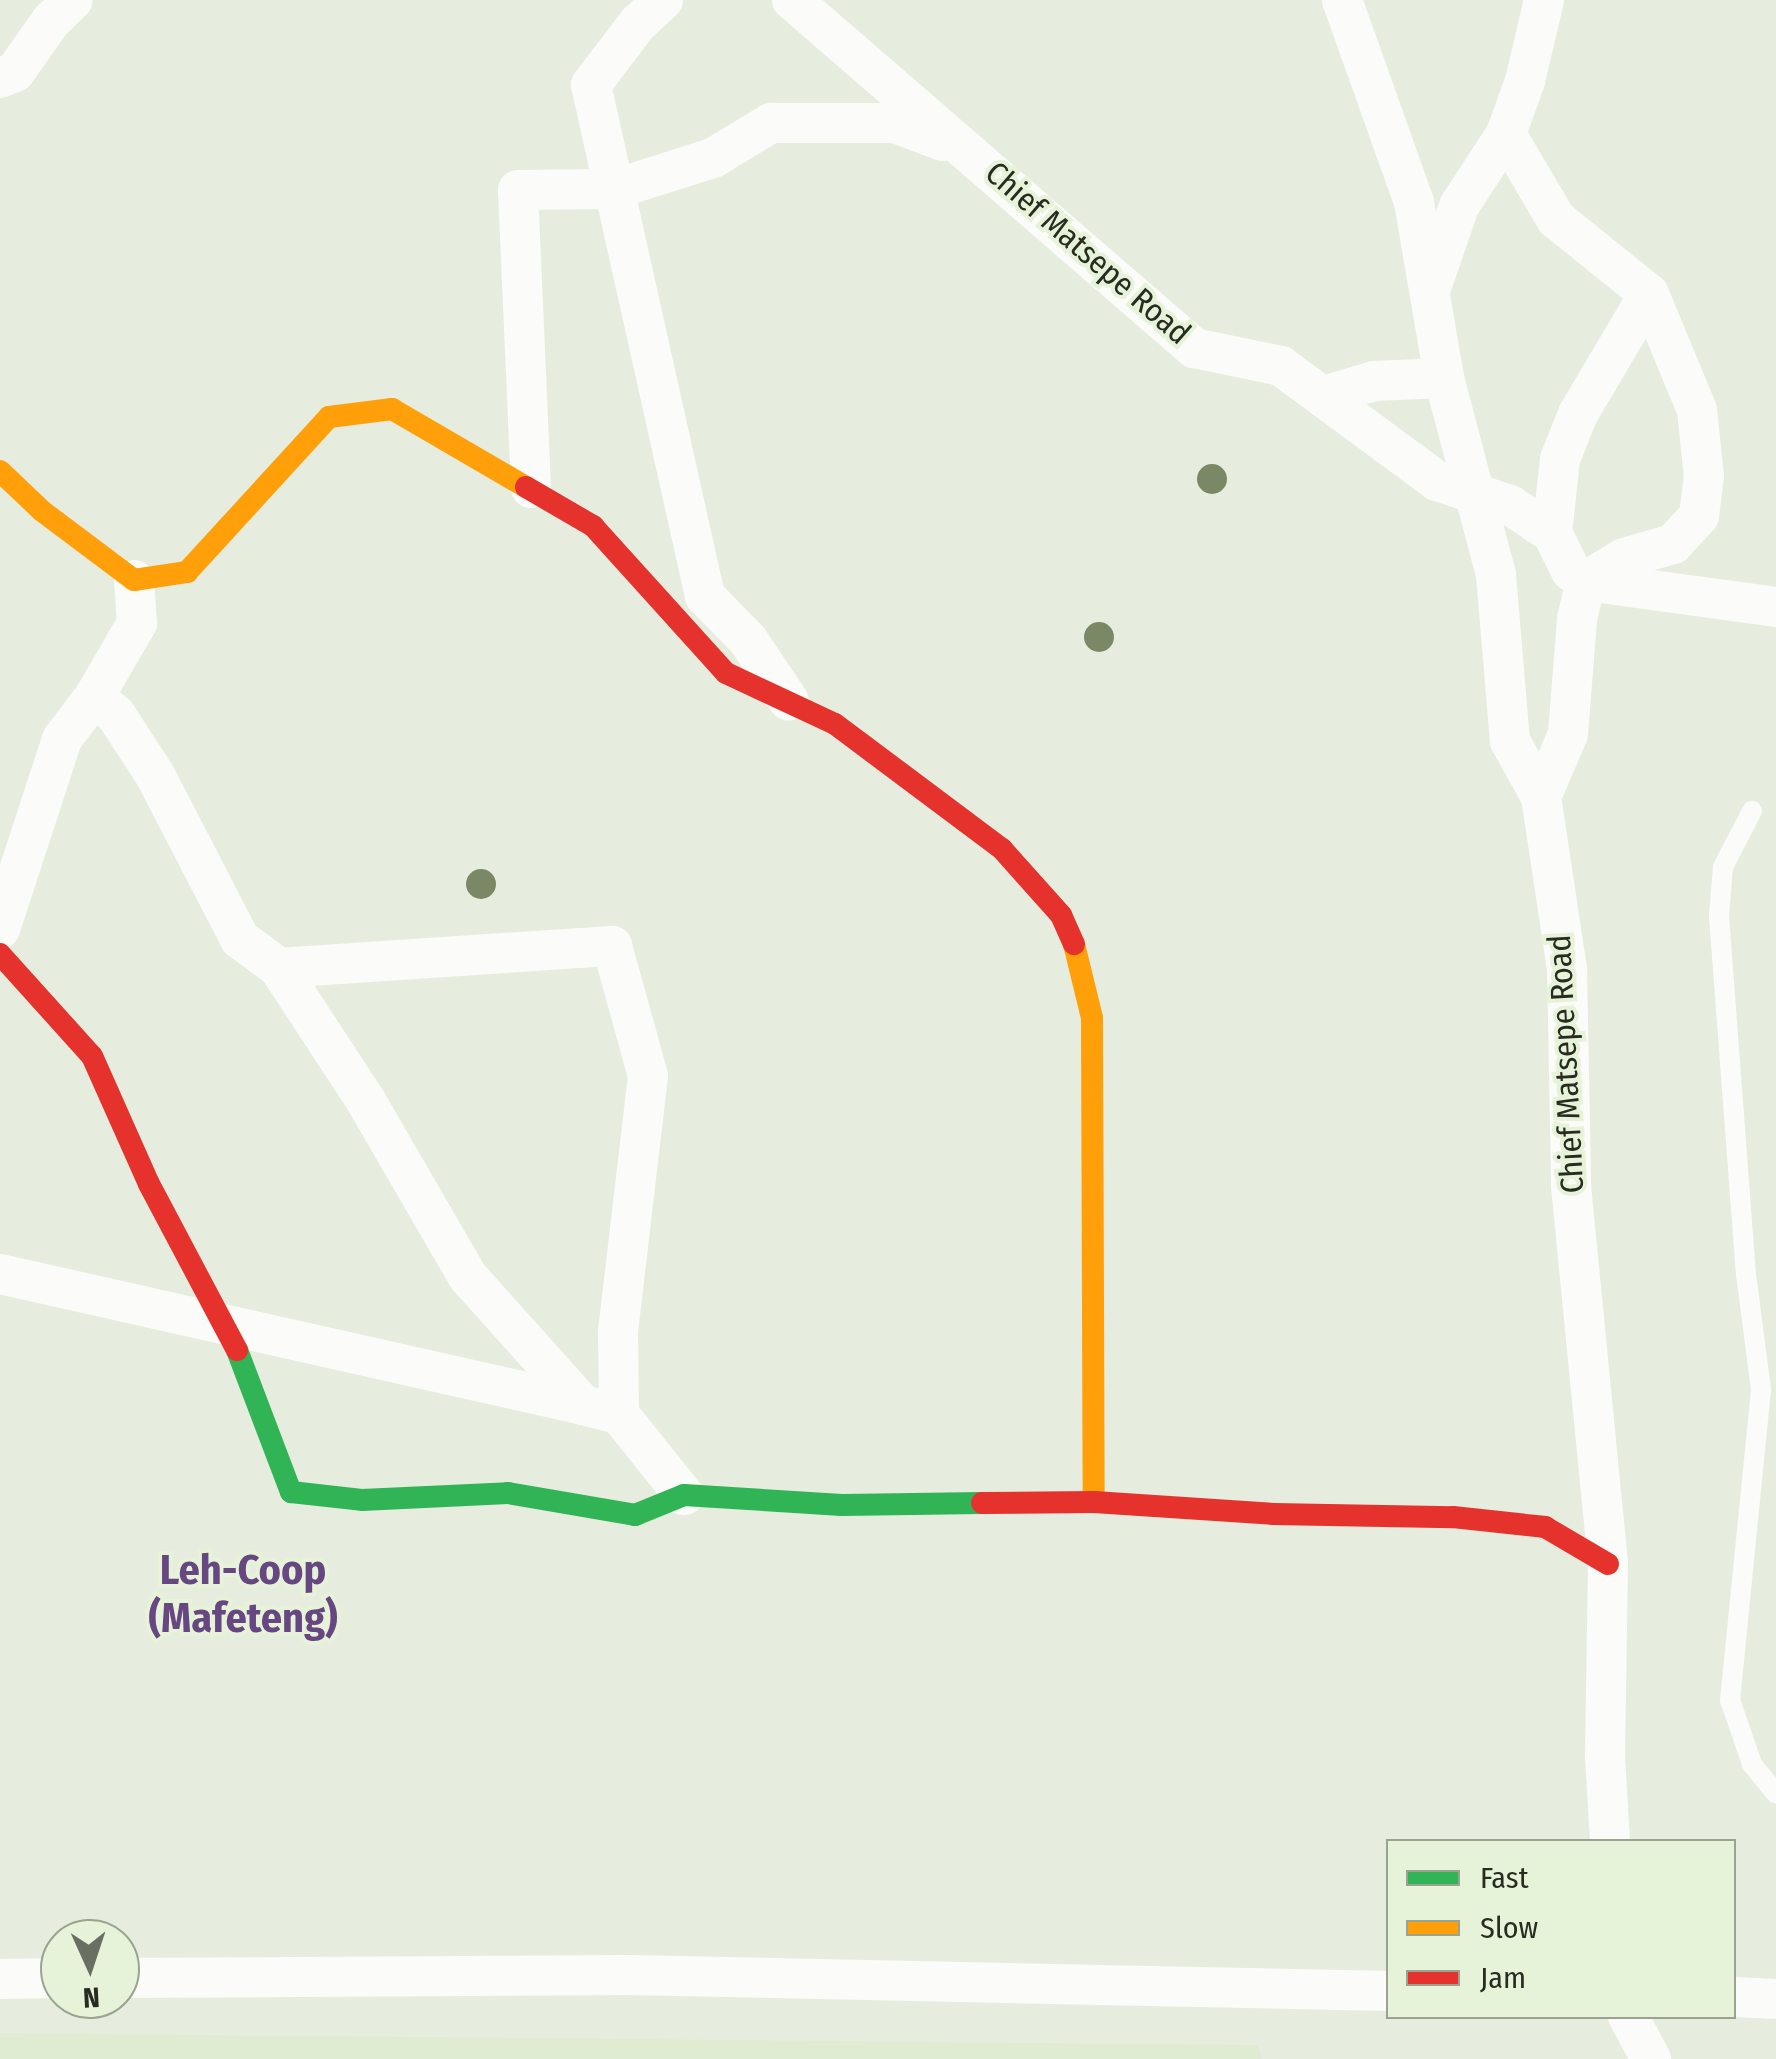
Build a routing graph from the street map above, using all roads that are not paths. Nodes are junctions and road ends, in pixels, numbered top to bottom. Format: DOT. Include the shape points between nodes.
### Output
graph roads {
  1 [pos="74,0"];
  2 [pos="663,0"];
  3 [pos="792,0"];
  4 [pos="1342,0"];
  5 [pos="1544,0"];
  6 [pos="0,78"];
  7 [pos="1506,134"];
  8 [pos="970,151"];
  9 [pos="615,189"];
  10 [pos="1429,292"];
  11 [pos="1649,294"];
  12 [pos="1444,378"];
  13 [pos="1324,396"];
  14 [pos="0,471"];
  15 [pos="531,488"];
  16 [pos="1475,491"];
  17 [pos="1552,533"];
  18 [pos="134,580"];
  19 [pos="1586,581"];
  20 [pos="1776,607"];
  21 [pos="94,697"];
  22 [pos="794,708"];
  23 [pos="1541,797"];
  24 [pos="1752,811"];
  25 [pos="0,930"];
  26 [pos="0,954"];
  27 [pos="279,968"];
  28 [pos="0,1274"];
  29 [pos="228,1326"];
  30 [pos="601,1409"];
  31 [pos="684,1495"];
  32 [pos="1094,1502"];
  33 [pos="1608,1564"];
  34 [pos="1776,1794"];
  35 [pos="1610,1839"];
  36 [pos="40,1978"];
  37 [pos="140,1978"];
  38 [pos="0,1979"];
  39 [pos="1386,1991"];
  40 [pos="1736,1997"];
  41 [pos="1776,1999"];
  42 [pos="1630,2019"];
  43 [pos="1651,2059"];
  1 -- 6 [label="street" via="16,72"];
  2 -- 9 [label="street" via="591,86"];
  3 -- 8 [label="street, Chief Matsepe Road"];
  4 -- 10 [label="street" via="1414,202"];
  5 -- 7 [label="street"];
  7 -- 10 [label="street" via="1458,206"];
  7 -- 11 [label="street" via="1556,219"];
  8 -- 9 [label="street" via="895,123 771,123 712,158"];
  8 -- 13 [label="street, Chief Matsepe Road" via="1194,348 1281,366"];
  9 -- 15 [label="street" via="518,190"];
  9 -- 22 [label="street" via="705,596 748,640"];
  10 -- 12 [label="street"];
  11 -- 17 [label="street" via="1578,414 1560,459"];
  11 -- 19 [label="street" via="1696,410 1704,477 1699,516 1674,544 1624,558"];
  12 -- 13 [label="street" via="1374,382"];
  12 -- 16 [label="street"];
  13 -- 16 [label="street, Chief Matsepe Road" via="1436,481"];
  14 -- 18 [label="street"];
  15 -- 18 [label="street" via="392,409 328,417 187,572"];
  15 -- 22 [label="street" via="593,526 726,673"];
  16 -- 17 [label="street"];
  16 -- 23 [label="street, Chief Matsepe Road" via="1496,575 1510,741"];
  17 -- 19 [label="street" via="1570,571"];
  18 -- 21 [label="street" via="136,623"];
  19 -- 20 [label="street"];
  19 -- 23 [label="street" via="1568,734"];
  21 -- 25 [label="street" via="62,739"];
  21 -- 27 [label="street" via="116,715 154,775 240,939"];
  22 -- 32 [label="street" via="835,724 1002,849 1061,915 1080,956 1092,1018 1095,1096"];
  23 -- 33 [label="street, Chief Matsepe Road" via="1567,969 1572,1186"];
  24 -- 34 [label="lane" via="1723,867 1719,916 1761,1390 1730,1700 1752,1764"];
  26 -- 29 [label="street" via="92,1056 149,1184"];
  27 -- 30 [label="street" via="468,1276"];
  27 -- 30 [label="street" via="612,946 648,1076 618,1332"];
  28 -- 29 [label="street"];
  29 -- 30 [label="street"];
  29 -- 31 [label="street" via="291,1492 362,1500 508,1493 636,1515"];
  30 -- 31 [label="street"];
  31 -- 32 [label="street" via="842,1505"];
  32 -- 33 [label="street" via="1494,1519 1545,1527"];
  33 -- 35 [label="street, Chief Matsepe Road" via="1604,1757"];
  36 -- 38 [label="street"];
  37 -- 39 [label="street" via="629,1976"];
  40 -- 41 [label="street"];
  42 -- 43 [label="street"];
}
